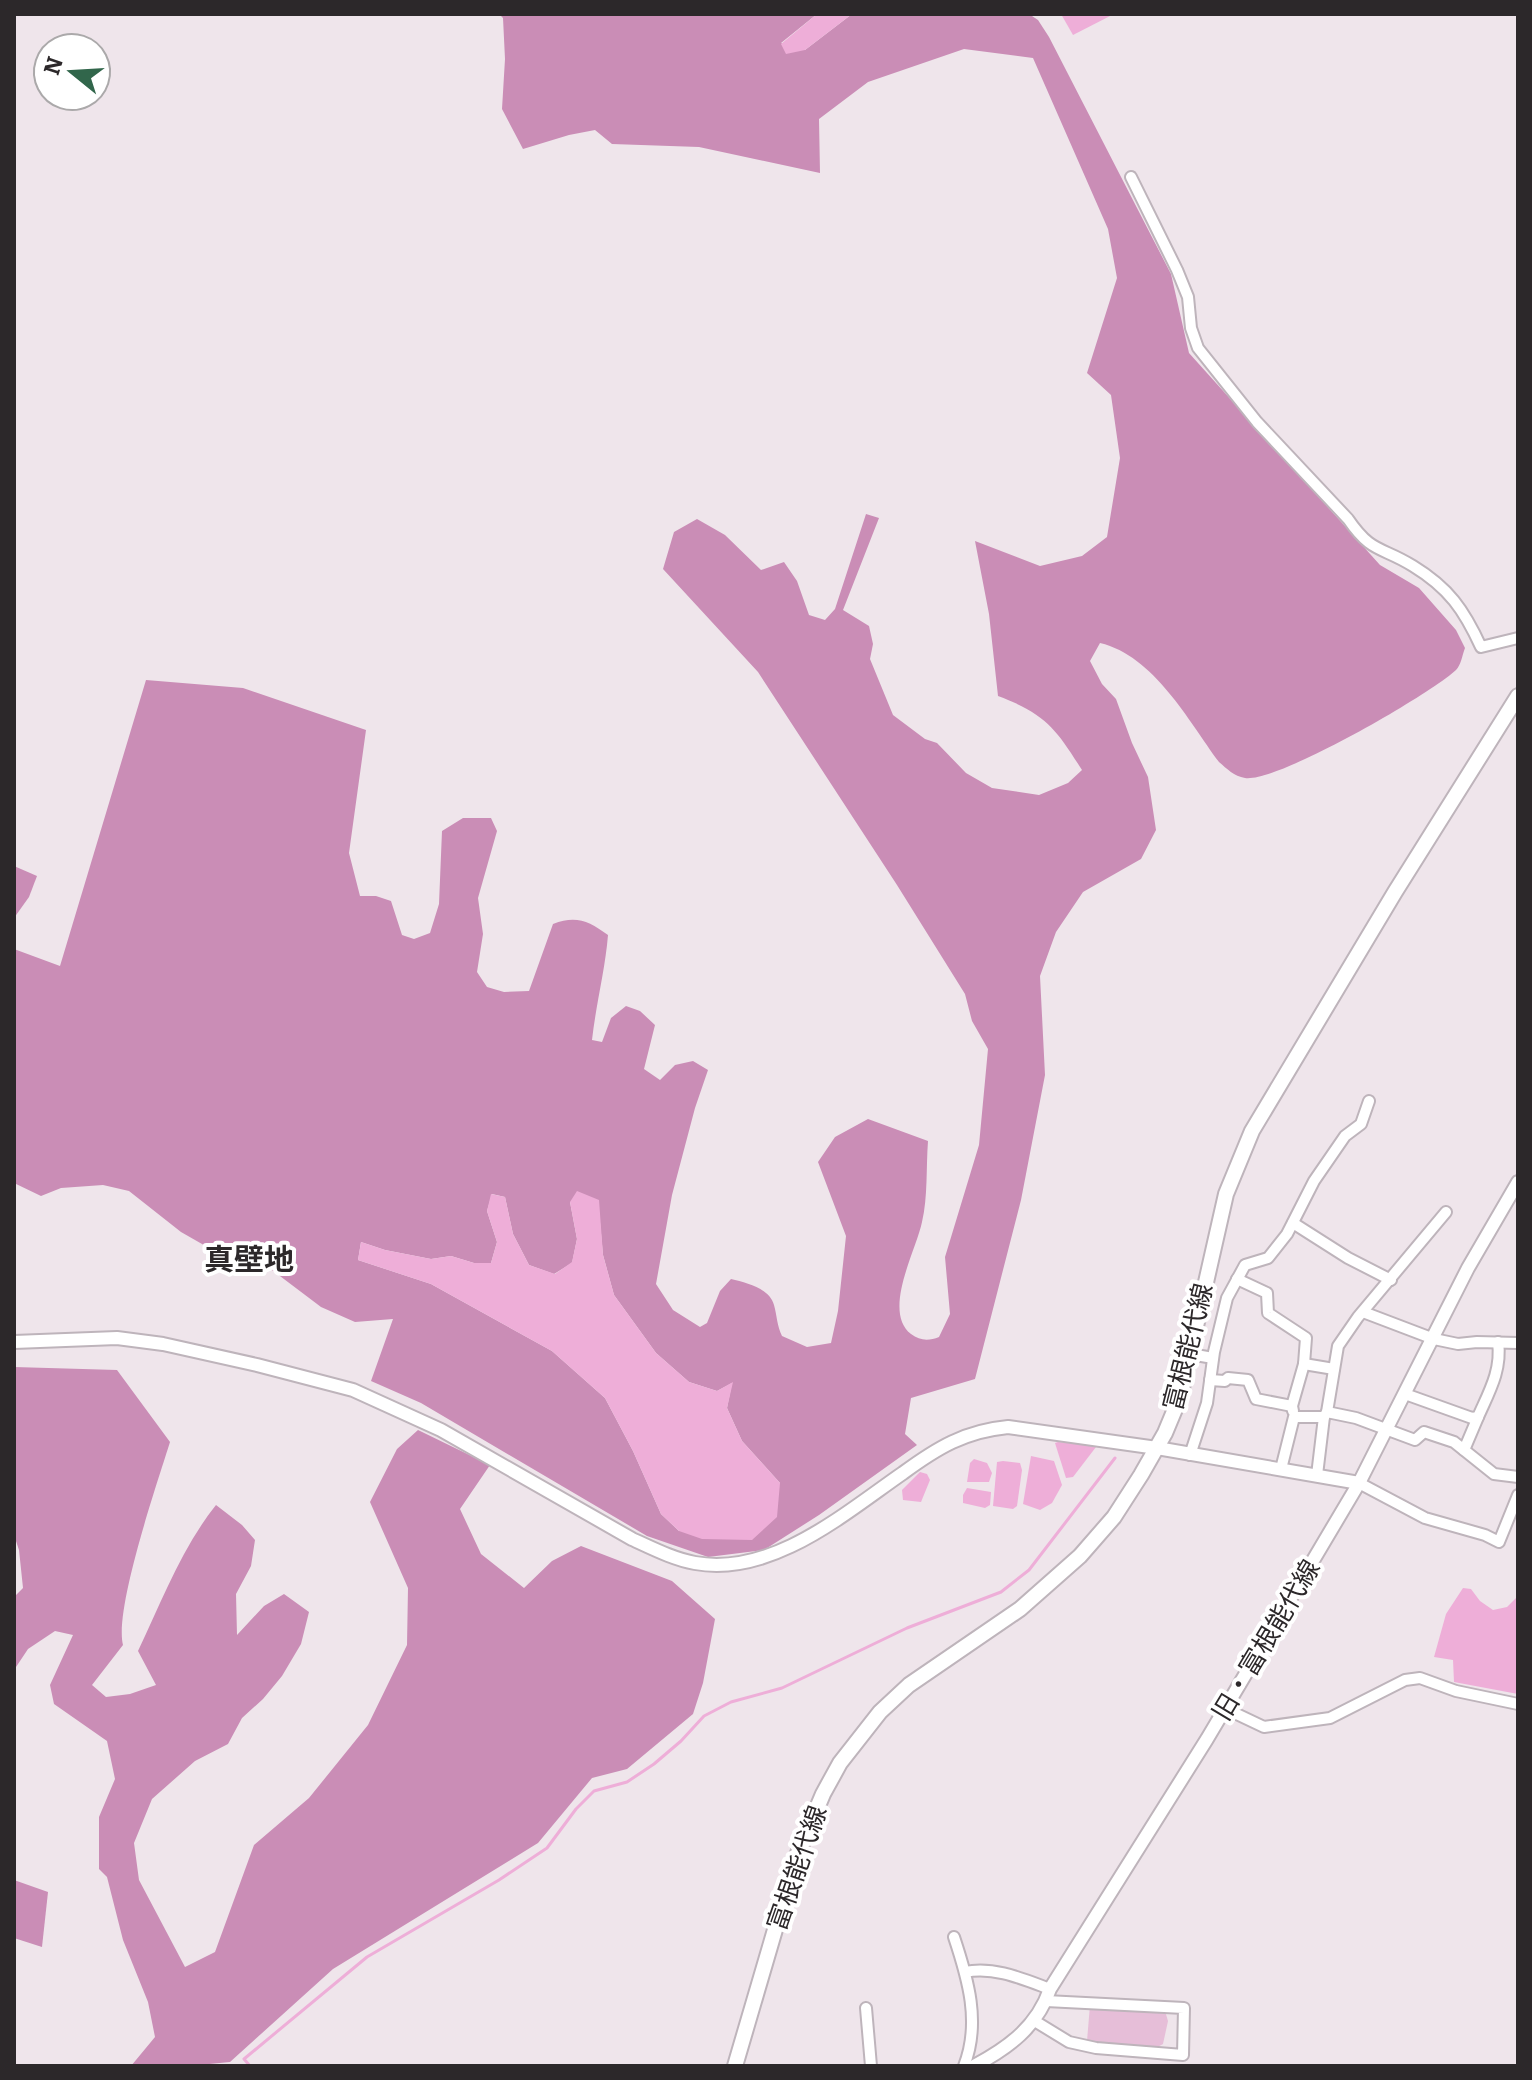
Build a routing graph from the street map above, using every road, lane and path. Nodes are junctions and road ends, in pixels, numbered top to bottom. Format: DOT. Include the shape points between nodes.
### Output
graph roads {
  1 [pos="1131,177"];
  2 [pos="1518,638"];
  3 [pos="1518,696"];
  4 [pos="1369,1101"];
  5 [pos="1518,1182"];
  6 [pos="1446,1212"];
  7 [pos="1293,1223"];
  8 [pos="1237,1279"];
  9 [pos="1391,1280"];
  10 [pos="1363,1312"];
  11 [pos="1434,1339"];
  12 [pos="14,1342"];
  13 [pos="1498,1342"];
  14 [pos="1518,1343"];
  15 [pos="1190,1354"];
  16 [pos="1213,1358"];
  17 [pos="1304,1364"];
  18 [pos="1334,1369"];
  19 [pos="1210,1380"];
  20 [pos="1405,1394"];
  21 [pos="1293,1412"];
  22 [pos="1325,1415"];
  23 [pos="1478,1417"];
  24 [pos="1386,1429"];
  25 [pos="1157,1448"];
  26 [pos="1464,1450"];
  27 [pos="1190,1455"];
  28 [pos="1281,1469"];
  29 [pos="1317,1475"];
  30 [pos="1518,1477"];
  31 [pos="1359,1483"];
  32 [pos="1518,1495"];
  33 [pos="1518,1704"];
  34 [pos="1224,1708"];
  35 [pos="954,1937"];
  36 [pos="965,1972"];
  37 [pos="1048,1995"];
  38 [pos="866,2008"];
  39 [pos="1033,2020"];
  40 [pos="735,2066"];
  41 [pos="871,2066"];
  42 [pos="964,2066"];
  43 [pos="974,2066"];
  1 -- 2 [label="street" via="1188,297 1198,348 1257,422 1359,536 1446,590 1466,613 1481,647"];
  3 -- 15 [label="main road, 富根能代線" via="1252,1131 1226,1194"];
  4 -- 7 [label="street" via="1361,1124 1345,1136 1314,1181"];
  5 -- 11 [label="street, 旧・富根能代線"];
  6 -- 9 [label="street"];
  7 -- 8 [label="street" via="1268,1258 1245,1265"];
  7 -- 9 [label="street"];
  8 -- 16 [label="street" via="1227,1298"];
  8 -- 17 [label="street" via="1267,1293 1268,1313 1306,1338"];
  9 -- 10 [label="street"];
  10 -- 11 [label="street"];
  10 -- 18 [label="street" via="1338,1346"];
  11 -- 13 [label="street"];
  11 -- 20 [label="street, 旧・富根能代線"];
  12 -- 25 [label="street" via="117,1338 163,1344 353,1390 454,1437 632,1539 697,1563 736,1563 797,1543 942,1445 985,1429 1008,1427"];
  13 -- 14 [label="street"];
  13 -- 23 [label="street" via="1494,1382"];
  15 -- 16 [label="street"];
  15 -- 25 [label="main road, 富根能代線" via="1180,1397"];
  16 -- 19 [label="street"];
  17 -- 18 [label="street"];
  17 -- 21 [label="street"];
  18 -- 22 [label="street"];
  19 -- 21 [label="street" via="1248,1380 1256,1399"];
  19 -- 27 [label="street"];
  20 -- 23 [label="street"];
  20 -- 24 [label="street, 旧・富根能代線"];
  21 -- 22 [label="street"];
  21 -- 28 [label="street"];
  22 -- 24 [label="street" via="1356,1418"];
  22 -- 29 [label="street"];
  23 -- 26 [label="street"];
  24 -- 26 [label="street" via="1415,1440 1424,1432"];
  24 -- 31 [label="street, 旧・富根能代線"];
  25 -- 27 [label="street"];
  25 -- 40 [label="main road, 富根能代線" via="1114,1517 1080,1556 1020,1609 909,1685 840,1763 796,1858"];
  26 -- 30 [label="street" via="1494,1474"];
  27 -- 28 [label="street"];
  28 -- 29 [label="street"];
  29 -- 31 [label="street"];
  31 -- 32 [label="street" via="1425,1518 1499,1542"];
  31 -- 34 [label="street, 旧・富根能代線"];
  33 -- 34 [label="street" via="1420,1678 1405,1680 1330,1718 1264,1727"];
  34 -- 37 [label="street, 旧・富根能代線"];
  35 -- 36 [label="street"];
  36 -- 37 [label="street" via="1001,1972"];
  36 -- 42 [label="street" via="973,2031"];
  37 -- 39 [label="street, 旧・富根能代線"];
  37 -- 39 [label="street" via="1184,2008 1183,2055 1069,2042"];
  38 -- 41 [label="street"];
  39 -- 43 [label="street, 旧・富根能代線" via="1019,2038"];
}
